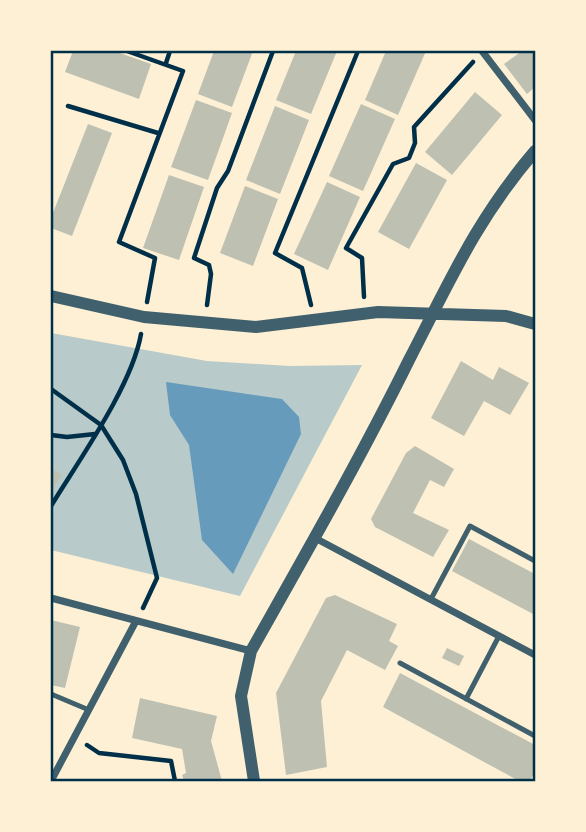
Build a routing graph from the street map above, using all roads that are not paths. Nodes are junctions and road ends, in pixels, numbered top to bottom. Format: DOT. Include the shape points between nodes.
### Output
graph roads {
  1 [pos="483,52"];
  2 [pos="535,120"];
  3 [pos="535,151"];
  4 [pos="51,296"];
  5 [pos="432,312"];
  6 [pos="535,324"];
  7 [pos="315,538"];
  8 [pos="535,561"];
  9 [pos="51,598"];
  10 [pos="430,599"];
  11 [pos="136,621"];
  12 [pos="499,636"];
  13 [pos="251,651"];
  14 [pos="535,655"];
  15 [pos="400,663"];
  16 [pos="51,694"];
  17 [pos="466,699"];
  18 [pos="89,710"];
  19 [pos="535,736"];
  20 [pos="51,781"];
  21 [pos="254,781"];
  1 -- 2 [label="street"];
  3 -- 5 [label="street" via="500,192"];
  4 -- 5 [label="street" via="145,317 256,327 364,314"];
  5 -- 6 [label="street" via="506,317"];
  5 -- 7 [label="street"];
  7 -- 10 [label="street"];
  7 -- 13 [label="street"];
  8 -- 10 [label="lane" via="470,526"];
  9 -- 11 [label="street"];
  10 -- 12 [label="street"];
  11 -- 13 [label="street"];
  11 -- 18 [label="street"];
  12 -- 14 [label="street"];
  12 -- 17 [label="lane"];
  13 -- 21 [label="street" via="241,696"];
  15 -- 17 [label="lane"];
  16 -- 18 [label="lane"];
  17 -- 19 [label="lane"];
  18 -- 20 [label="street"];
}
